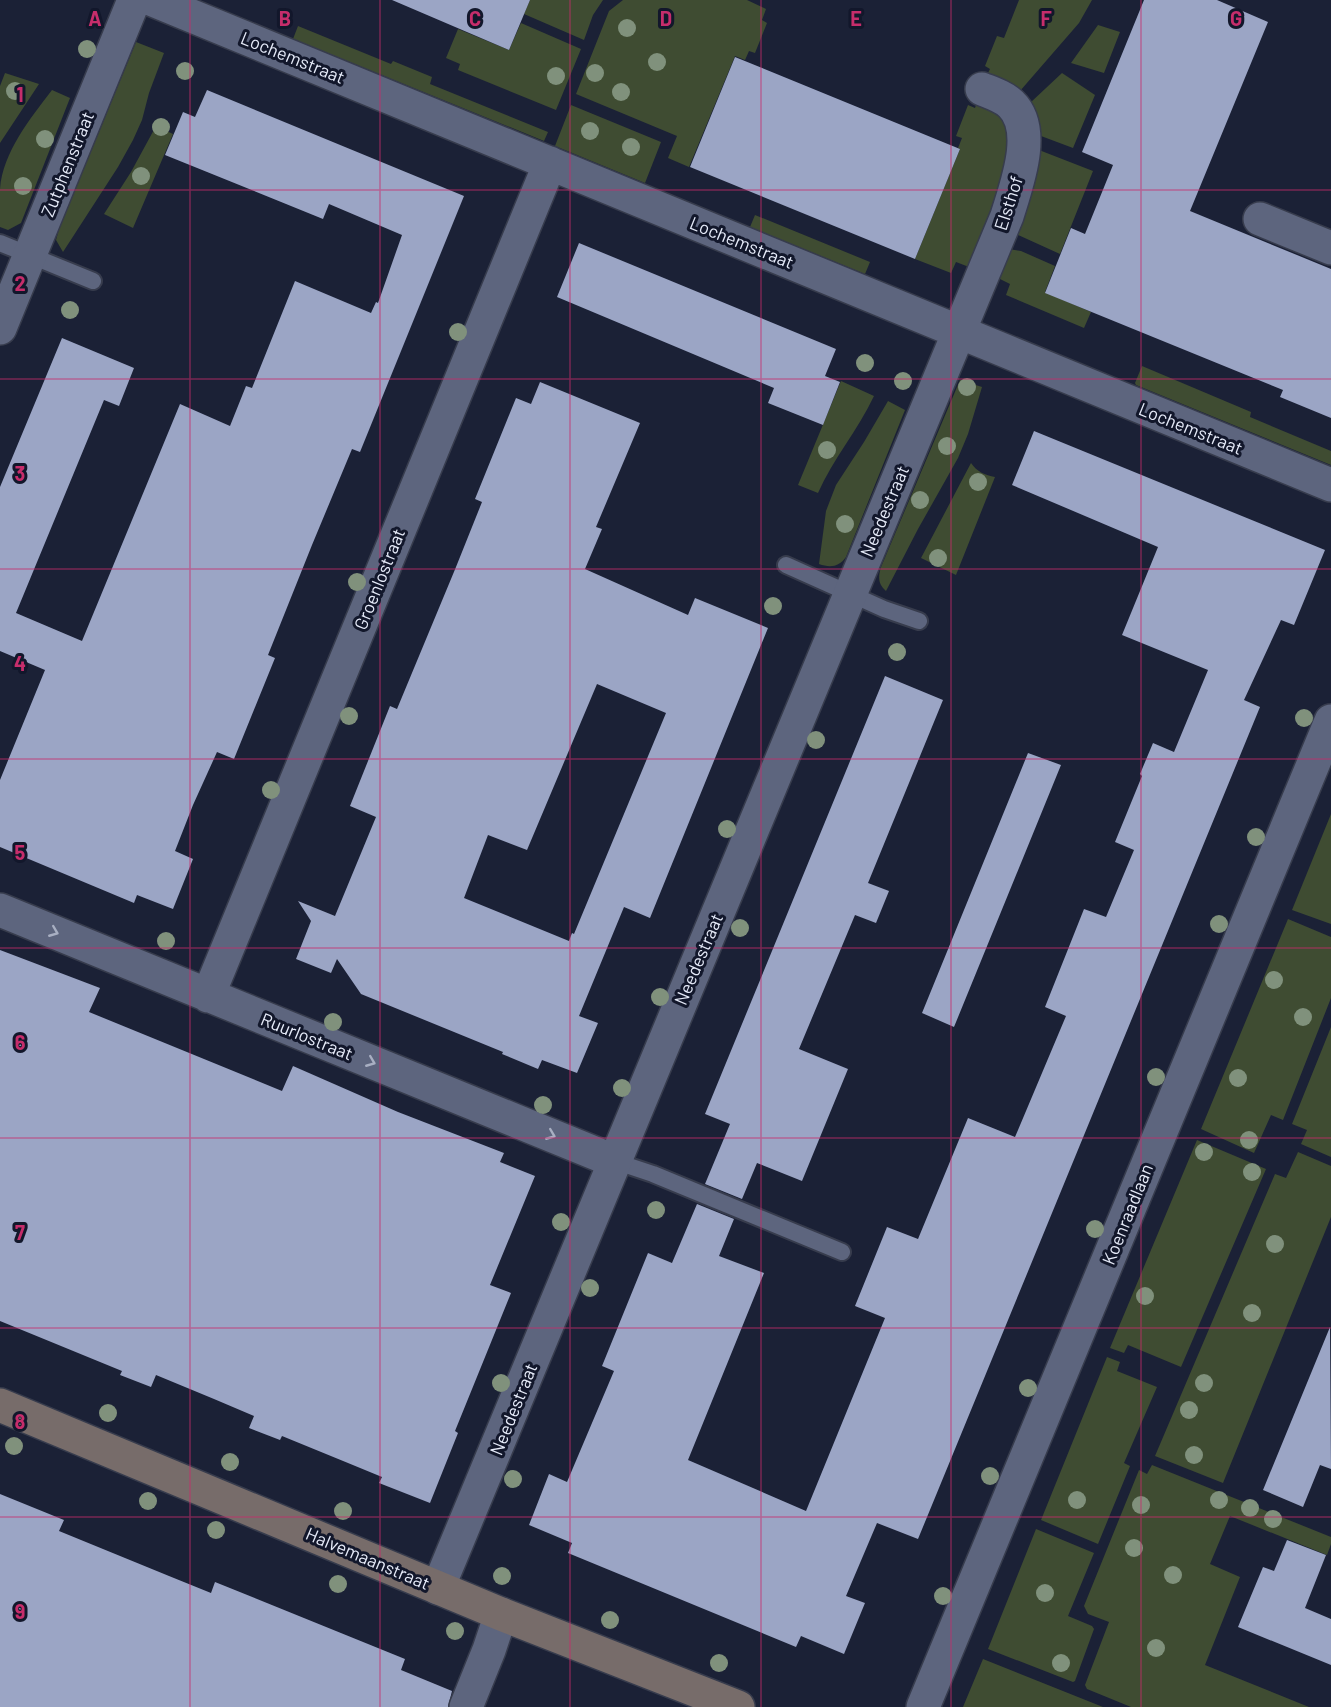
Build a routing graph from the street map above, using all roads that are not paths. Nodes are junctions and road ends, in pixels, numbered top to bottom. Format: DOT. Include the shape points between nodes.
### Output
graph roads {
  1 [pos="134,0"];
  2 [pos="153,0"];
  3 [pos="982,88"];
  4 [pos="550,163"];
  5 [pos="1260,219"];
  6 [pos="0,243"];
  7 [pos="1331,248"];
  8 [pos="30,254"];
  9 [pos="93,281"];
  10 [pos="0,328"];
  11 [pos="959,332"];
  12 [pos="1331,485"];
  13 [pos="786,565"];
  14 [pos="850,593"];
  15 [pos="919,621"];
  16 [pos="1331,721"];
  17 [pos="0,910"];
  18 [pos="208,996"];
  19 [pos="614,1161"];
  20 [pos="842,1252"];
  21 [pos="0,1405"];
  22 [pos="438,1588"];
  23 [pos="501,1614"];
  24 [pos="466,1707"];
  25 [pos="738,1707"];
  26 [pos="923,1707"];
  1 -- 8 [label="street, Zutphenstraat"];
  2 -- 4 [label="street, Lochemstraat"];
  3 -- 11 [label="street, Elsthof" via="1014,106 1023,124 1024,148 1007,216"];
  4 -- 11 [label="street, Lochemstraat"];
  4 -- 18 [label="street, Groenlostraat"];
  5 -- 7 [label="street"];
  6 -- 8 [label="lane"];
  8 -- 9 [label="lane"];
  8 -- 10 [label="street, Zutphenstraat"];
  11 -- 12 [label="street, Lochemstraat"];
  11 -- 14 [label="street, Needestraat"];
  13 -- 14 [label="lane"];
  14 -- 15 [label="lane"];
  14 -- 19 [label="street, Needestraat"];
  16 -- 26 [label="street, Koenraadlaan"];
  17 -- 18 [label="street, Ruurlostraat, one-way"];
  18 -- 19 [label="street, Ruurlostraat, one-way"];
  19 -- 20 [label="lane"];
  19 -- 22 [label="street, Needestraat"];
  21 -- 22 [label="street, Halvemaanstraat"];
  22 -- 23 [label="street, Halvemaanstraat"];
  23 -- 24 [label="street"];
  23 -- 25 [label="street, Halvemaanstraat"];
}
